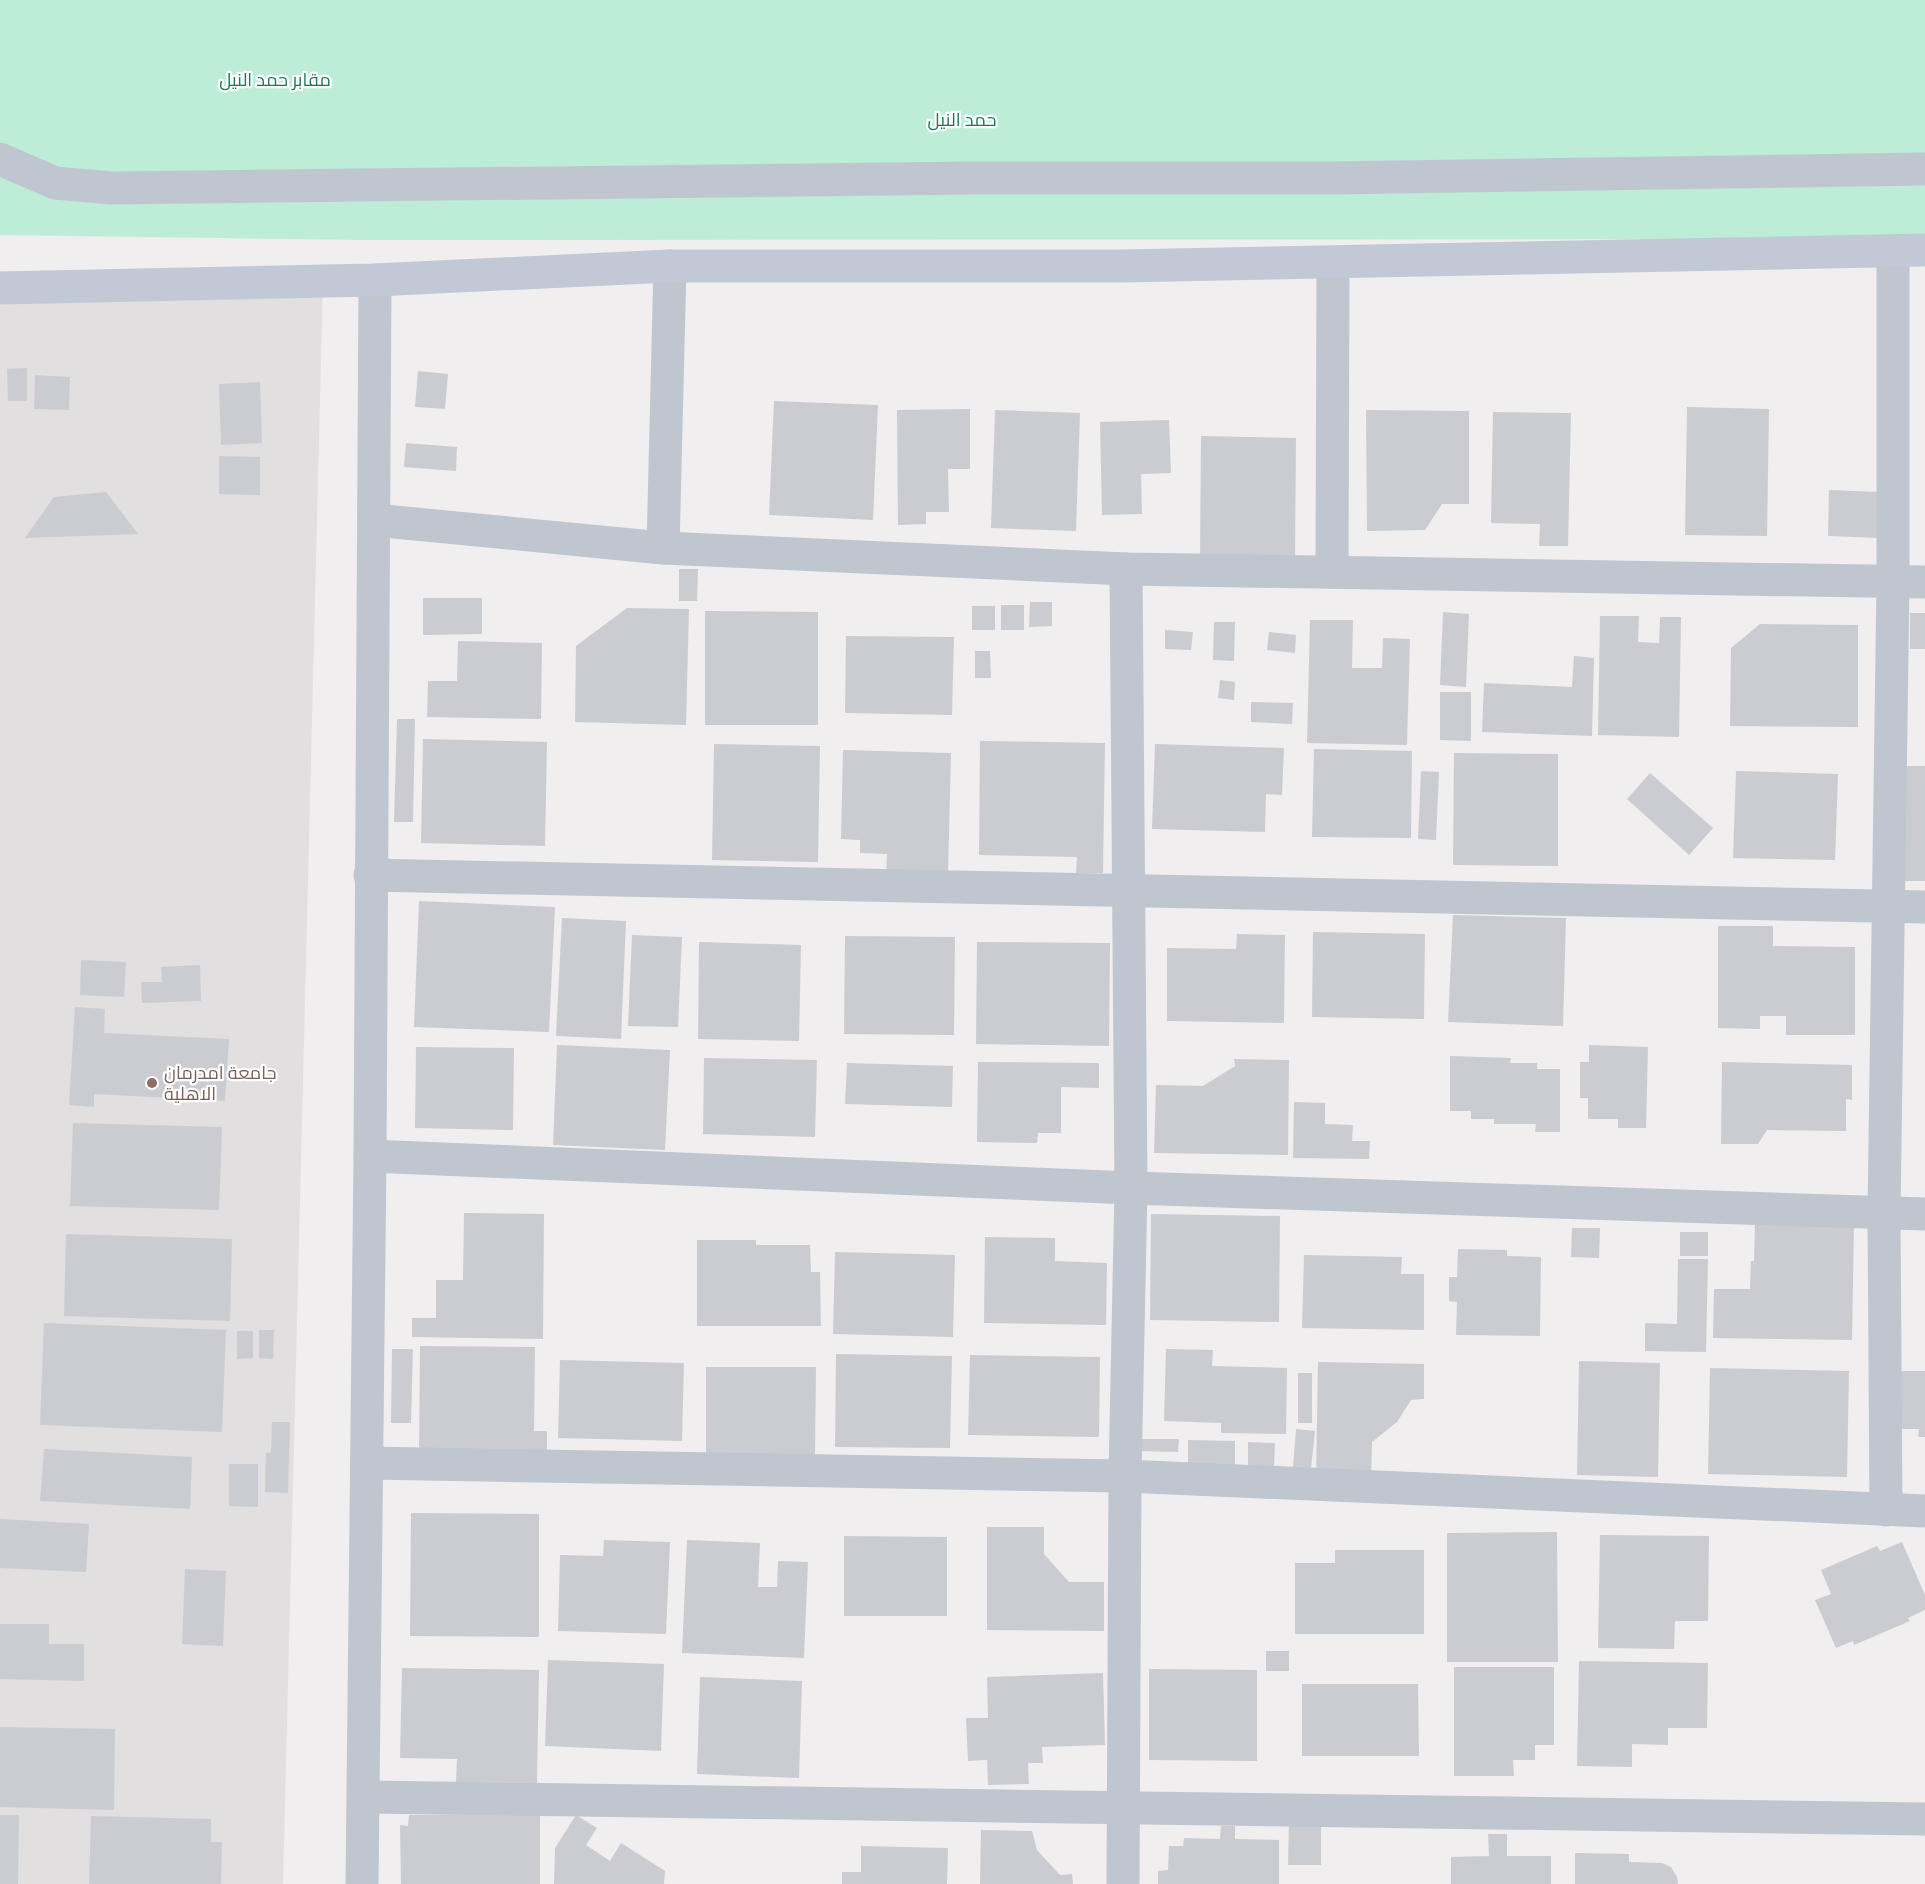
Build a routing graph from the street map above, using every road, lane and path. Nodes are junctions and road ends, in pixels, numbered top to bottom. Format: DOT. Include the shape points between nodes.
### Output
graph roads {
  1 [pos="0,159"];
  2 [pos="1925,169"];
  3 [pos="1909,251"];
  4 [pos="1332,263"];
  5 [pos="670,267"];
  6 [pos="375,280"];
  7 [pos="0,288"];
  8 [pos="374,520"];
  9 [pos="663,548"];
  10 [pos="1126,570"];
  11 [pos="1332,572"];
  12 [pos="1893,582"];
  13 [pos="1925,582"];
  14 [pos="370,874"];
  15 [pos="1130,891"];
  16 [pos="1887,907"];
  17 [pos="1925,907"];
  18 [pos="370,1156"];
  19 [pos="1131,1188"];
  20 [pos="1884,1213"];
  21 [pos="1925,1214"];
  22 [pos="368,1463"];
  23 [pos="1125,1476"];
  24 [pos="1886,1510"];
  25 [pos="1925,1511"];
  26 [pos="364,1797"];
  27 [pos="1124,1808"];
  28 [pos="1925,1819"];
  29 [pos="362,1884"];
  30 [pos="1123,1884"];
  1 -- 2 [label="street" via="55,183 112,188"];
  3 -- 4 [label="street"];
  3 -- 12 [label="street"];
  4 -- 5 [label="street"];
  4 -- 11 [label="street"];
  5 -- 6 [label="street"];
  5 -- 9 [label="street"];
  6 -- 7 [label="street"];
  6 -- 8 [label="street"];
  8 -- 9 [label="street"];
  8 -- 14 [label="street"];
  9 -- 10 [label="street"];
  10 -- 11 [label="street"];
  10 -- 15 [label="street"];
  11 -- 12 [label="street"];
  12 -- 13 [label="street"];
  12 -- 16 [label="street"];
  14 -- 15 [label="street"];
  14 -- 18 [label="street"];
  15 -- 16 [label="street"];
  15 -- 19 [label="street"];
  16 -- 17 [label="street"];
  16 -- 20 [label="street"];
  18 -- 19 [label="street"];
  18 -- 22 [label="street"];
  19 -- 20 [label="street"];
  19 -- 23 [label="street"];
  20 -- 21 [label="street"];
  20 -- 24 [label="street"];
  22 -- 23 [label="street"];
  22 -- 26 [label="street"];
  23 -- 24 [label="street"];
  23 -- 27 [label="street"];
  24 -- 25 [label="street"];
  26 -- 27 [label="street"];
  26 -- 29 [label="street"];
  27 -- 28 [label="street"];
  27 -- 30 [label="street"];
}
